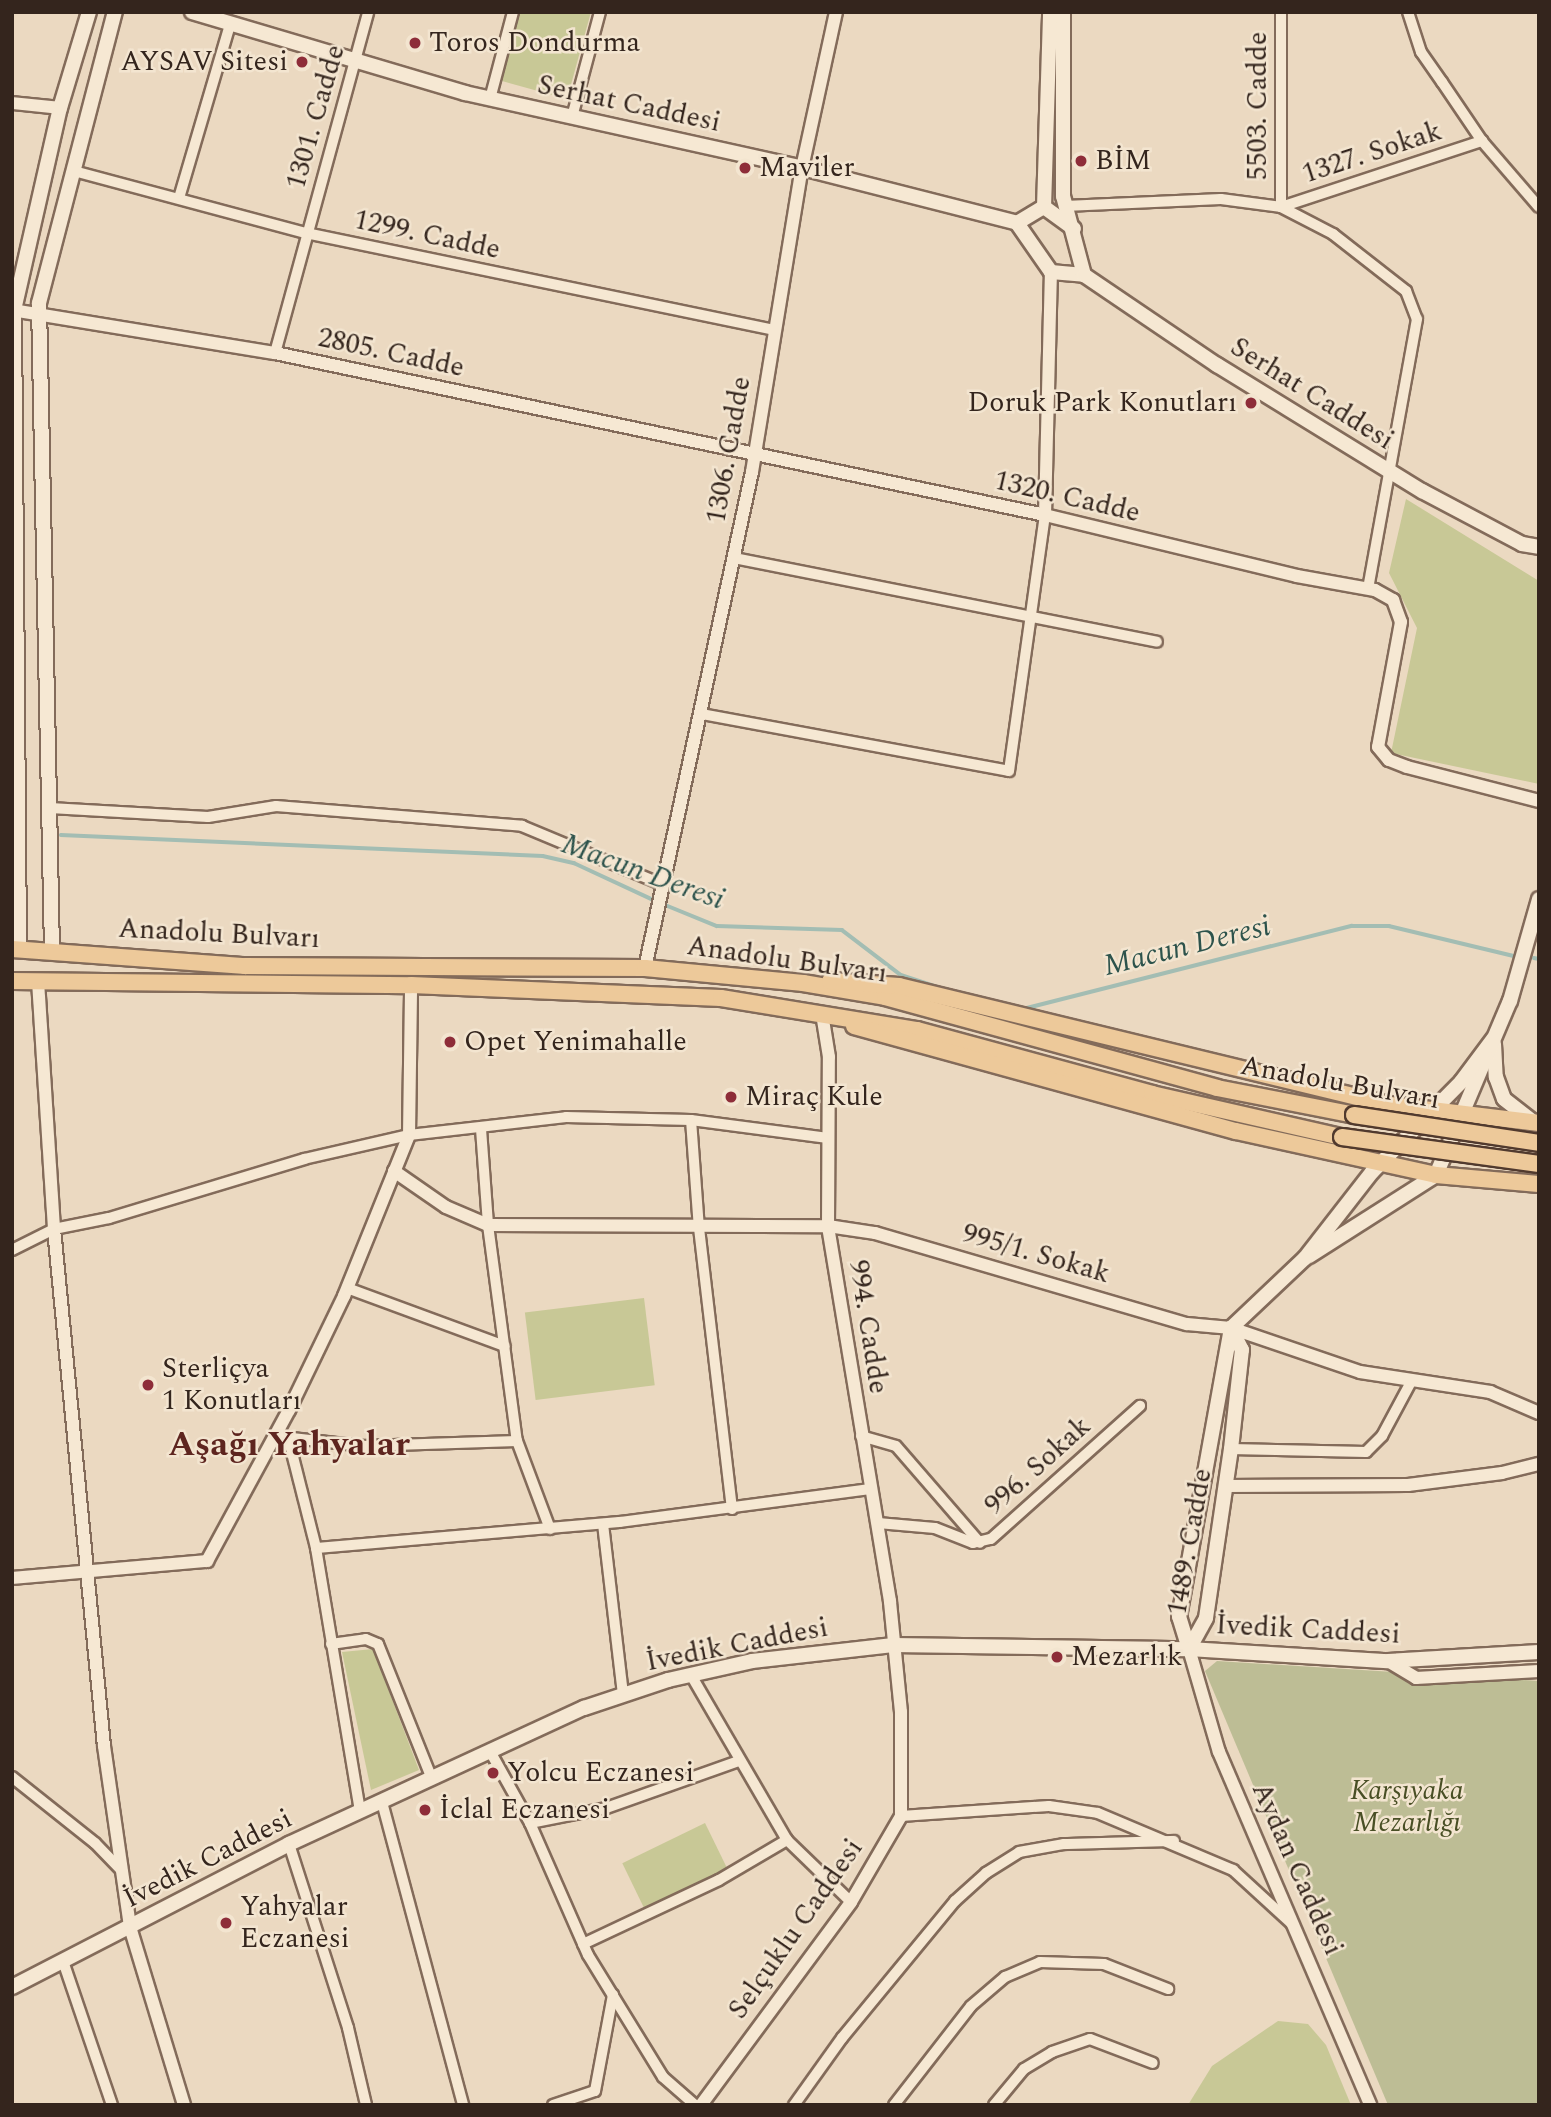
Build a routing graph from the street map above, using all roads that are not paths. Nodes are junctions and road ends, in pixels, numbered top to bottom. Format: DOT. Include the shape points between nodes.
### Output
graph roads {
  1 [pos="89,12"];
  2 [pos="115,12"];
  3 [pos="192,12"];
  4 [pos="369,12"];
  5 [pos="513,12"];
  6 [pos="600,12"];
  7 [pos="836,12"];
  8 [pos="1050,12"];
  9 [pos="1063,12"];
  10 [pos="1281,12"];
  11 [pos="1408,12"];
  12 [pos="230,24"];
  13 [pos="355,63"];
  14 [pos="490,99"];
  15 [pos="12,103"];
  16 [pos="60,108"];
  17 [pos="572,117"];
  18 [pos="1482,141"];
  19 [pos="802,168"];
  20 [pos="74,171"];
  21 [pos="179,198"];
  22 [pos="1064,201"];
  23 [pos="1044,207"];
  24 [pos="1281,207"];
  25 [pos="1539,207"];
  26 [pos="1017,223"];
  27 [pos="1074,229"];
  28 [pos="306,233"];
  29 [pos="1051,272"];
  30 [pos="1084,275"];
  31 [pos="13,310"];
  32 [pos="40,311"];
  33 [pos="775,330"];
  34 [pos="275,353"];
  35 [pos="754,457"];
  36 [pos="1392,472"];
  37 [pos="1045,515"];
  38 [pos="1522,544"];
  39 [pos="1539,547"];
  40 [pos="734,558"];
  41 [pos="1539,560"];
  42 [pos="1367,589"];
  43 [pos="1031,617"];
  44 [pos="1157,642"];
  45 [pos="702,714"];
  46 [pos="1539,801"];
  47 [pos="50,808"];
  48 [pos="663,890"];
  49 [pos="1539,899"];
  50 [pos="15,949"];
  51 [pos="52,951"];
  52 [pos="645,968"];
  53 [pos="12,981"];
  54 [pos="38,981"];
  55 [pos="803,984"];
  56 [pos="411,985"];
  57 [pos="822,1014"];
  58 [pos="1493,1039"];
  59 [pos="1434,1111"];
  60 [pos="1464,1114"];
  61 [pos="691,1120"];
  62 [pos="1536,1123"];
  63 [pos="481,1129"];
  64 [pos="409,1135"];
  65 [pos="828,1138"];
  66 [pos="1539,1143"];
  67 [pos="1383,1162"];
  68 [pos="1539,1164"];
  69 [pos="394,1171"];
  70 [pos="1436,1175"];
  71 [pos="1539,1184"];
  72 [pos="488,1225"];
  73 [pos="828,1226"];
  74 [pos="699,1228"];
  75 [pos="54,1229"];
  76 [pos="12,1250"];
  77 [pos="1305,1258"];
  78 [pos="347,1288"];
  79 [pos="1231,1328"];
  80 [pos="505,1346"];
  81 [pos="1411,1382"];
  82 [pos="1140,1406"];
  83 [pos="1539,1413"];
  84 [pos="861,1436"];
  85 [pos="282,1437"];
  86 [pos="517,1441"];
  87 [pos="1231,1449"];
  88 [pos="1539,1464"];
  89 [pos="1205,1485"];
  90 [pos="1226,1486"];
  91 [pos="871,1489"];
  92 [pos="732,1509"];
  93 [pos="878,1523"];
  94 [pos="603,1524"];
  95 [pos="550,1528"];
  96 [pos="980,1543"];
  97 [pos="316,1548"];
  98 [pos="87,1572"];
  99 [pos="12,1578"];
  100 [pos="331,1643"];
  101 [pos="893,1645"];
  102 [pos="1189,1649"];
  103 [pos="1539,1652"];
  104 [pos="1388,1661"];
  105 [pos="1539,1671"];
  106 [pos="691,1675"];
  107 [pos="623,1694"];
  108 [pos="491,1753"];
  109 [pos="740,1761"];
  110 [pos="13,1778"];
  111 [pos="432,1779"];
  112 [pos="382,1802"];
  113 [pos="360,1811"];
  114 [pos="901,1816"];
  115 [pos="530,1823"];
  116 [pos="787,1840"];
  117 [pos="1174,1841"];
  118 [pos="289,1844"];
  119 [pos="123,1872"];
  120 [pos="851,1902"];
  121 [pos="130,1927"];
  122 [pos="1298,1930"];
  123 [pos="583,1944"];
  124 [pos="63,1961"];
  125 [pos="12,1987"];
  126 [pos="1168,1989"];
  127 [pos="613,1995"];
  128 [pos="1153,2063"];
  129 [pos="112,2105"];
  130 [pos="184,2105"];
  131 [pos="366,2105"];
  132 [pos="463,2105"];
  133 [pos="553,2105"];
  134 [pos="695,2105"];
  135 [pos="701,2105"];
  136 [pos="794,2105"];
  137 [pos="894,2105"];
  138 [pos="994,2105"];
  139 [pos="1370,2105"];
  1 -- 16 [label="main road"];
  2 -- 20 [label="main road"];
  3 -- 12 [label="main road, Serhat Caddesi"];
  4 -- 13 [label="street, 1301. Cadde"];
  5 -- 14 [label="street"];
  6 -- 17 [label="street"];
  7 -- 19 [label="street, 1306. Cadde"];
  8 -- 23 [label="main road"];
  9 -- 22 [label="main road"];
  10 -- 24 [label="street, 5503. Cadde"];
  11 -- 18 [label="street" via="1421,52"];
  12 -- 13 [label="main road, Serhat Caddesi"];
  12 -- 21 [label="street"];
  13 -- 14 [label="main road, Serhat Caddesi"];
  13 -- 28 [label="street, 1301. Cadde"];
  14 -- 17 [label="main road, Serhat Caddesi"];
  15 -- 16 [label="street"];
  16 -- 31 [label="main road"];
  17 -- 19 [label="main road, Serhat Caddesi"];
  18 -- 24 [label="street, 1327. Sokak"];
  18 -- 25 [label="street"];
  19 -- 26 [label="main road, Serhat Caddesi"];
  19 -- 33 [label="street, 1306. Cadde"];
  20 -- 21 [label="street, 1299. Cadde"];
  20 -- 32 [label="main road"];
  21 -- 28 [label="street, 1299. Cadde"];
  22 -- 24 [label="street, 1327. Sokak" via="1221,198"];
  22 -- 27 [label="main road"];
  23 -- 26 [label="main road"];
  23 -- 27 [label="main road"];
  24 -- 36 [label="street, 5503. Cadde" via="1333,234 1406,290 1417,319"];
  26 -- 29 [label="main road"];
  27 -- 30 [label="main road"];
  28 -- 33 [label="street, 1299. Cadde"];
  28 -- 34 [label="street, 1301. Cadde"];
  29 -- 30 [label="main road, Serhat Caddesi"];
  29 -- 37 [label="street"];
  30 -- 36 [label="main road, Serhat Caddesi" via="1217,365"];
  31 -- 32 [label="street, 2805. Cadde"];
  31 -- 50 [label="main road"];
  32 -- 34 [label="street, 2805. Cadde"];
  32 -- 47 [label="main road"];
  33 -- 35 [label="street, 1306. Cadde"];
  34 -- 35 [label="street, 2805. Cadde"];
  35 -- 37 [label="street, 1320. Cadde"];
  35 -- 40 [label="street, 1306. Cadde"];
  36 -- 38 [label="main road, Serhat Caddesi"];
  36 -- 42 [label="street, 5503. Cadde"];
  37 -- 42 [label="street, 1320. Cadde"];
  37 -- 43 [label="street"];
  38 -- 39 [label="main road"];
  38 -- 41 [label="main road"];
  40 -- 43 [label="street"];
  40 -- 45 [label="street, 1306. Cadde"];
  42 -- 46 [label="street" via="1393,600 1401,622 1378,747 1389,760 1407,767"];
  43 -- 44 [label="street"];
  43 -- 45 [label="street" via="1009,771"];
  45 -- 48 [label="street, 1306. Cadde"];
  47 -- 48 [label="street" via="208,817 276,806 522,826"];
  47 -- 51 [label="main road"];
  48 -- 52 [label="street, 1306. Cadde"];
  49 -- 58 [label="main road" via="1518,979"];
  50 -- 51 [label="main road, Anadolu Bulvarı"];
  51 -- 52 [label="main road, Anadolu Bulvarı" via="245,966"];
  52 -- 55 [label="main road, Anadolu Bulvarı"];
  53 -- 54 [label="main road, Anadolu Bulvarı"];
  54 -- 56 [label="main road, Anadolu Bulvarı"];
  54 -- 75 [label="street"];
  55 -- 59 [label="main road" via="855,980 899,986 1172,1055"];
  55 -- 66 [label="main road, Anadolu Bulvarı, bridge" via="886,998 1217,1088 1354,1115"];
  56 -- 57 [label="main road, Anadolu Bulvarı" via="721,998"];
  56 -- 64 [label="street"];
  57 -- 65 [label="street, 994. Cadde" via="829,1057"];
  57 -- 67 [label="main road" via="874,1034 1040,1080"];
  57 -- 68 [label="main road, Anadolu Bulvarı, bridge" via="917,1030 1164,1097 1342,1137"];
  58 -- 59 [label="main road"];
  58 -- 60 [label="main road"];
  58 -- 62 [label="main road" via="1496,1077 1504,1099"];
  59 -- 60 [label="main road"];
  59 -- 67 [label="main road"];
  60 -- 62 [label="main road"];
  60 -- 70 [label="main road"];
  61 -- 63 [label="street" via="566,1117"];
  61 -- 65 [label="street"];
  61 -- 74 [label="street"];
  63 -- 64 [label="street"];
  63 -- 72 [label="street"];
  64 -- 69 [label="street"];
  64 -- 75 [label="street" via="304,1158 109,1218"];
  65 -- 73 [label="street, 994. Cadde"];
  67 -- 70 [label="main road"];
  67 -- 77 [label="main road"];
  69 -- 72 [label="street" via="446,1207"];
  69 -- 78 [label="street"];
  70 -- 71 [label="main road"];
  70 -- 77 [label="main road"];
  72 -- 74 [label="street, 995/1. Sokak"];
  72 -- 80 [label="street"];
  73 -- 74 [label="street, 995/1. Sokak"];
  73 -- 79 [label="street, 995/1. Sokak" via="876,1233 1187,1324"];
  73 -- 84 [label="street, 994. Cadde"];
  74 -- 92 [label="street"];
  75 -- 76 [label="street"];
  75 -- 98 [label="street"];
  77 -- 79 [label="main road"];
  78 -- 80 [label="street"];
  78 -- 85 [label="street"];
  79 -- 81 [label="street, 995/1. Sokak" via="1360,1372"];
  79 -- 87 [label="main road, 1489. Cadde" via="1242,1350"];
  79 -- 89 [label="main road, 1489. Cadde"];
  80 -- 86 [label="street"];
  81 -- 83 [label="street, 995/1. Sokak" via="1490,1392"];
  81 -- 87 [label="street" via="1382,1436 1366,1452"];
  82 -- 96 [label="street, 996. Sokak" via="991,1539"];
  84 -- 91 [label="street, 994. Cadde"];
  84 -- 96 [label="street" via="896,1446"];
  85 -- 86 [label="street" via="363,1446"];
  85 -- 97 [label="street"];
  85 -- 98 [label="street" via="207,1561"];
  86 -- 95 [label="street"];
  87 -- 90 [label="main road, 1489. Cadde"];
  88 -- 90 [label="street" via="1502,1474 1408,1485"];
  89 -- 90 [label="main road"];
  89 -- 102 [label="main road, 1489. Cadde" via="1179,1617"];
  90 -- 102 [label="main road, 1489. Cadde" via="1206,1618"];
  91 -- 92 [label="street"];
  91 -- 93 [label="street, 994. Cadde"];
  92 -- 94 [label="street"];
  93 -- 96 [label="street, 996. Sokak" via="935,1528"];
  93 -- 101 [label="street, 994. Cadde"];
  94 -- 95 [label="street"];
  94 -- 107 [label="street"];
  95 -- 97 [label="street"];
  97 -- 100 [label="street"];
  98 -- 99 [label="street"];
  98 -- 119 [label="street" via="104,1746"];
  100 -- 111 [label="street" via="366,1639 378,1643"];
  100 -- 113 [label="street"];
  101 -- 102 [label="main road, İvedik Caddesi"];
  101 -- 106 [label="main road, İvedik Caddesi" via="795,1654"];
  101 -- 114 [label="street, Selçuklu Caddesi" via="902,1737"];
  102 -- 104 [label="main road, İvedik Caddesi"];
  102 -- 122 [label="street, Aydan Caddesi" via="1219,1752"];
  103 -- 104 [label="main road, İvedik Caddesi"];
  104 -- 105 [label="street" via="1416,1678"];
  106 -- 107 [label="main road, İvedik Caddesi"];
  106 -- 109 [label="street"];
  107 -- 108 [label="main road, İvedik Caddesi"];
  108 -- 111 [label="main road, İvedik Caddesi"];
  108 -- 115 [label="street"];
  109 -- 115 [label="street" via="606,1808"];
  109 -- 116 [label="street"];
  110 -- 119 [label="street" via="95,1843"];
  111 -- 112 [label="main road, İvedik Caddesi"];
  112 -- 113 [label="main road, İvedik Caddesi"];
  112 -- 132 [label="street"];
  113 -- 118 [label="main road, İvedik Caddesi"];
  114 -- 117 [label="street" via="1049,1806 1098,1813"];
  114 -- 120 [label="street, Selçuklu Caddesi"];
  115 -- 123 [label="street"];
  116 -- 120 [label="street"];
  116 -- 123 [label="street" via="719,1880"];
  117 -- 122 [label="street" via="1233,1870"];
  117 -- 136 [label="street" via="1052,1846 1019,1852 986,1873 956,1901 842,2038"];
  118 -- 121 [label="main road, İvedik Caddesi"];
  118 -- 131 [label="street" via="348,2028"];
  119 -- 121 [label="street"];
  120 -- 135 [label="street, Selçuklu Caddesi"];
  121 -- 124 [label="main road, İvedik Caddesi"];
  121 -- 130 [label="street"];
  122 -- 139 [label="street, Aydan Caddesi"];
  123 -- 127 [label="street"];
  124 -- 125 [label="main road, İvedik Caddesi"];
  124 -- 129 [label="street"];
  126 -- 137 [label="street" via="1104,1964 1040,1962 1005,1977 971,2006"];
  127 -- 133 [label="street" via="595,2091"];
  127 -- 134 [label="street" via="663,2077"];
  128 -- 138 [label="street" via="1090,2039 1052,2052 1024,2069"];
}
